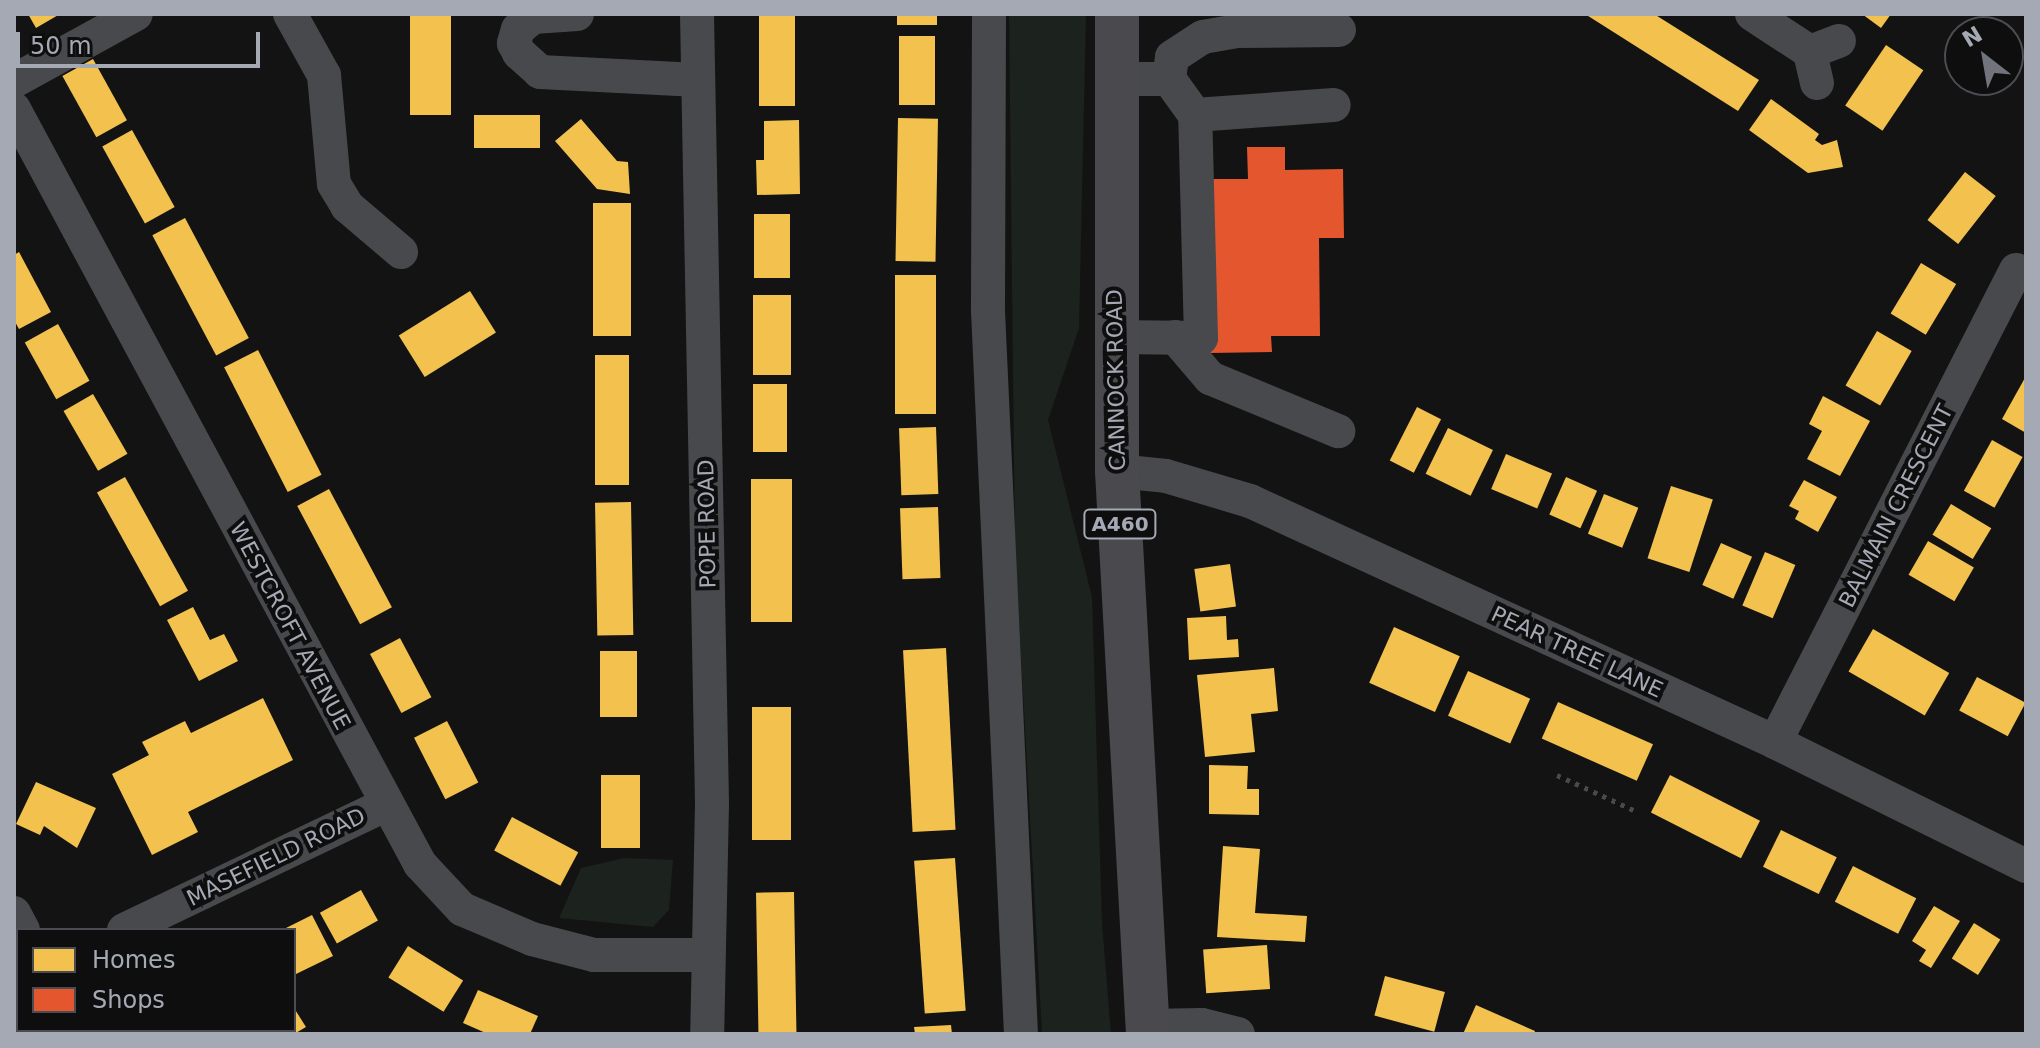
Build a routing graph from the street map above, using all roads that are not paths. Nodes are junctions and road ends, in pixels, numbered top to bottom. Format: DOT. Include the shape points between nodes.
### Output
graph roads {
  1 [pos="136,14"];
  2 [pos="290,14"];
  3 [pos="577,14"];
  4 [pos="697,14"];
  5 [pos="989,14"];
  6 [pos="1117,14"];
  7 [pos="1752,14"];
  8 [pos="1339,30"];
  9 [pos="1822,59"];
  10 [pos="1117,79"];
  11 [pos="1169,79"];
  12 [pos="698,80"];
  13 [pos="14,81"];
  14 [pos="1334,105"];
  15 [pos="14,109"];
  16 [pos="1195,115"];
  17 [pos="401,252"];
  18 [pos="2016,270"];
  19 [pos="1114,337"];
  20 [pos="1175,337"];
  21 [pos="1338,431"];
  22 [pos="1117,471"];
  23 [pos="1775,742"];
  24 [pos="385,805"];
  25 [pos="2026,866"];
  26 [pos="128,928"];
  27 [pos="707,955"];
  28 [pos="1148,1030"];
  29 [pos="707,1034"];
  30 [pos="1021,1034"];
  31 [pos="1238,1034"];
  1 -- 13 [label="street"];
  2 -- 17 [label="street" via="324,75 331,173 339,196"];
  3 -- 12 [label="street" via="533,17 518,29 514,43 519,53 540,72"];
  4 -- 12 [label="street, POPE ROAD"];
  5 -- 30 [label="street" via="988,311"];
  6 -- 10 [label="highway, CANNOCK ROAD / A460"];
  7 -- 9 [label="street"];
  8 -- 11 [label="street" via="1238,31 1203,37 1172,57"];
  10 -- 11 [label="street"];
  10 -- 19 [label="highway, CANNOCK ROAD / A460"];
  11 -- 16 [label="street"];
  12 -- 27 [label="street, POPE ROAD" via="712,804"];
  14 -- 16 [label="street"];
  15 -- 24 [label="street, WESTCROFT AVENUE"];
  16 -- 20 [label="street" via="1201,338"];
  18 -- 23 [label="street, BALMAIN CRESCENT"];
  19 -- 20 [label="street"];
  19 -- 22 [label="highway, CANNOCK ROAD / A460"];
  20 -- 21 [label="street" via="1210,378"];
  22 -- 23 [label="street, PEAR TREE LANE" via="1166,476 1250,501"];
  22 -- 28 [label="highway, CANNOCK ROAD / A460"];
  23 -- 25 [label="street, PEAR TREE LANE"];
  24 -- 26 [label="street, MASEFIELD ROAD"];
  24 -- 27 [label="street, WESTCROFT AVENUE" via="420,864 462,909 532,939 594,955"];
  27 -- 29 [label="street, POPE ROAD"];
  28 -- 31 [label="street" via="1202,1025"];
}
